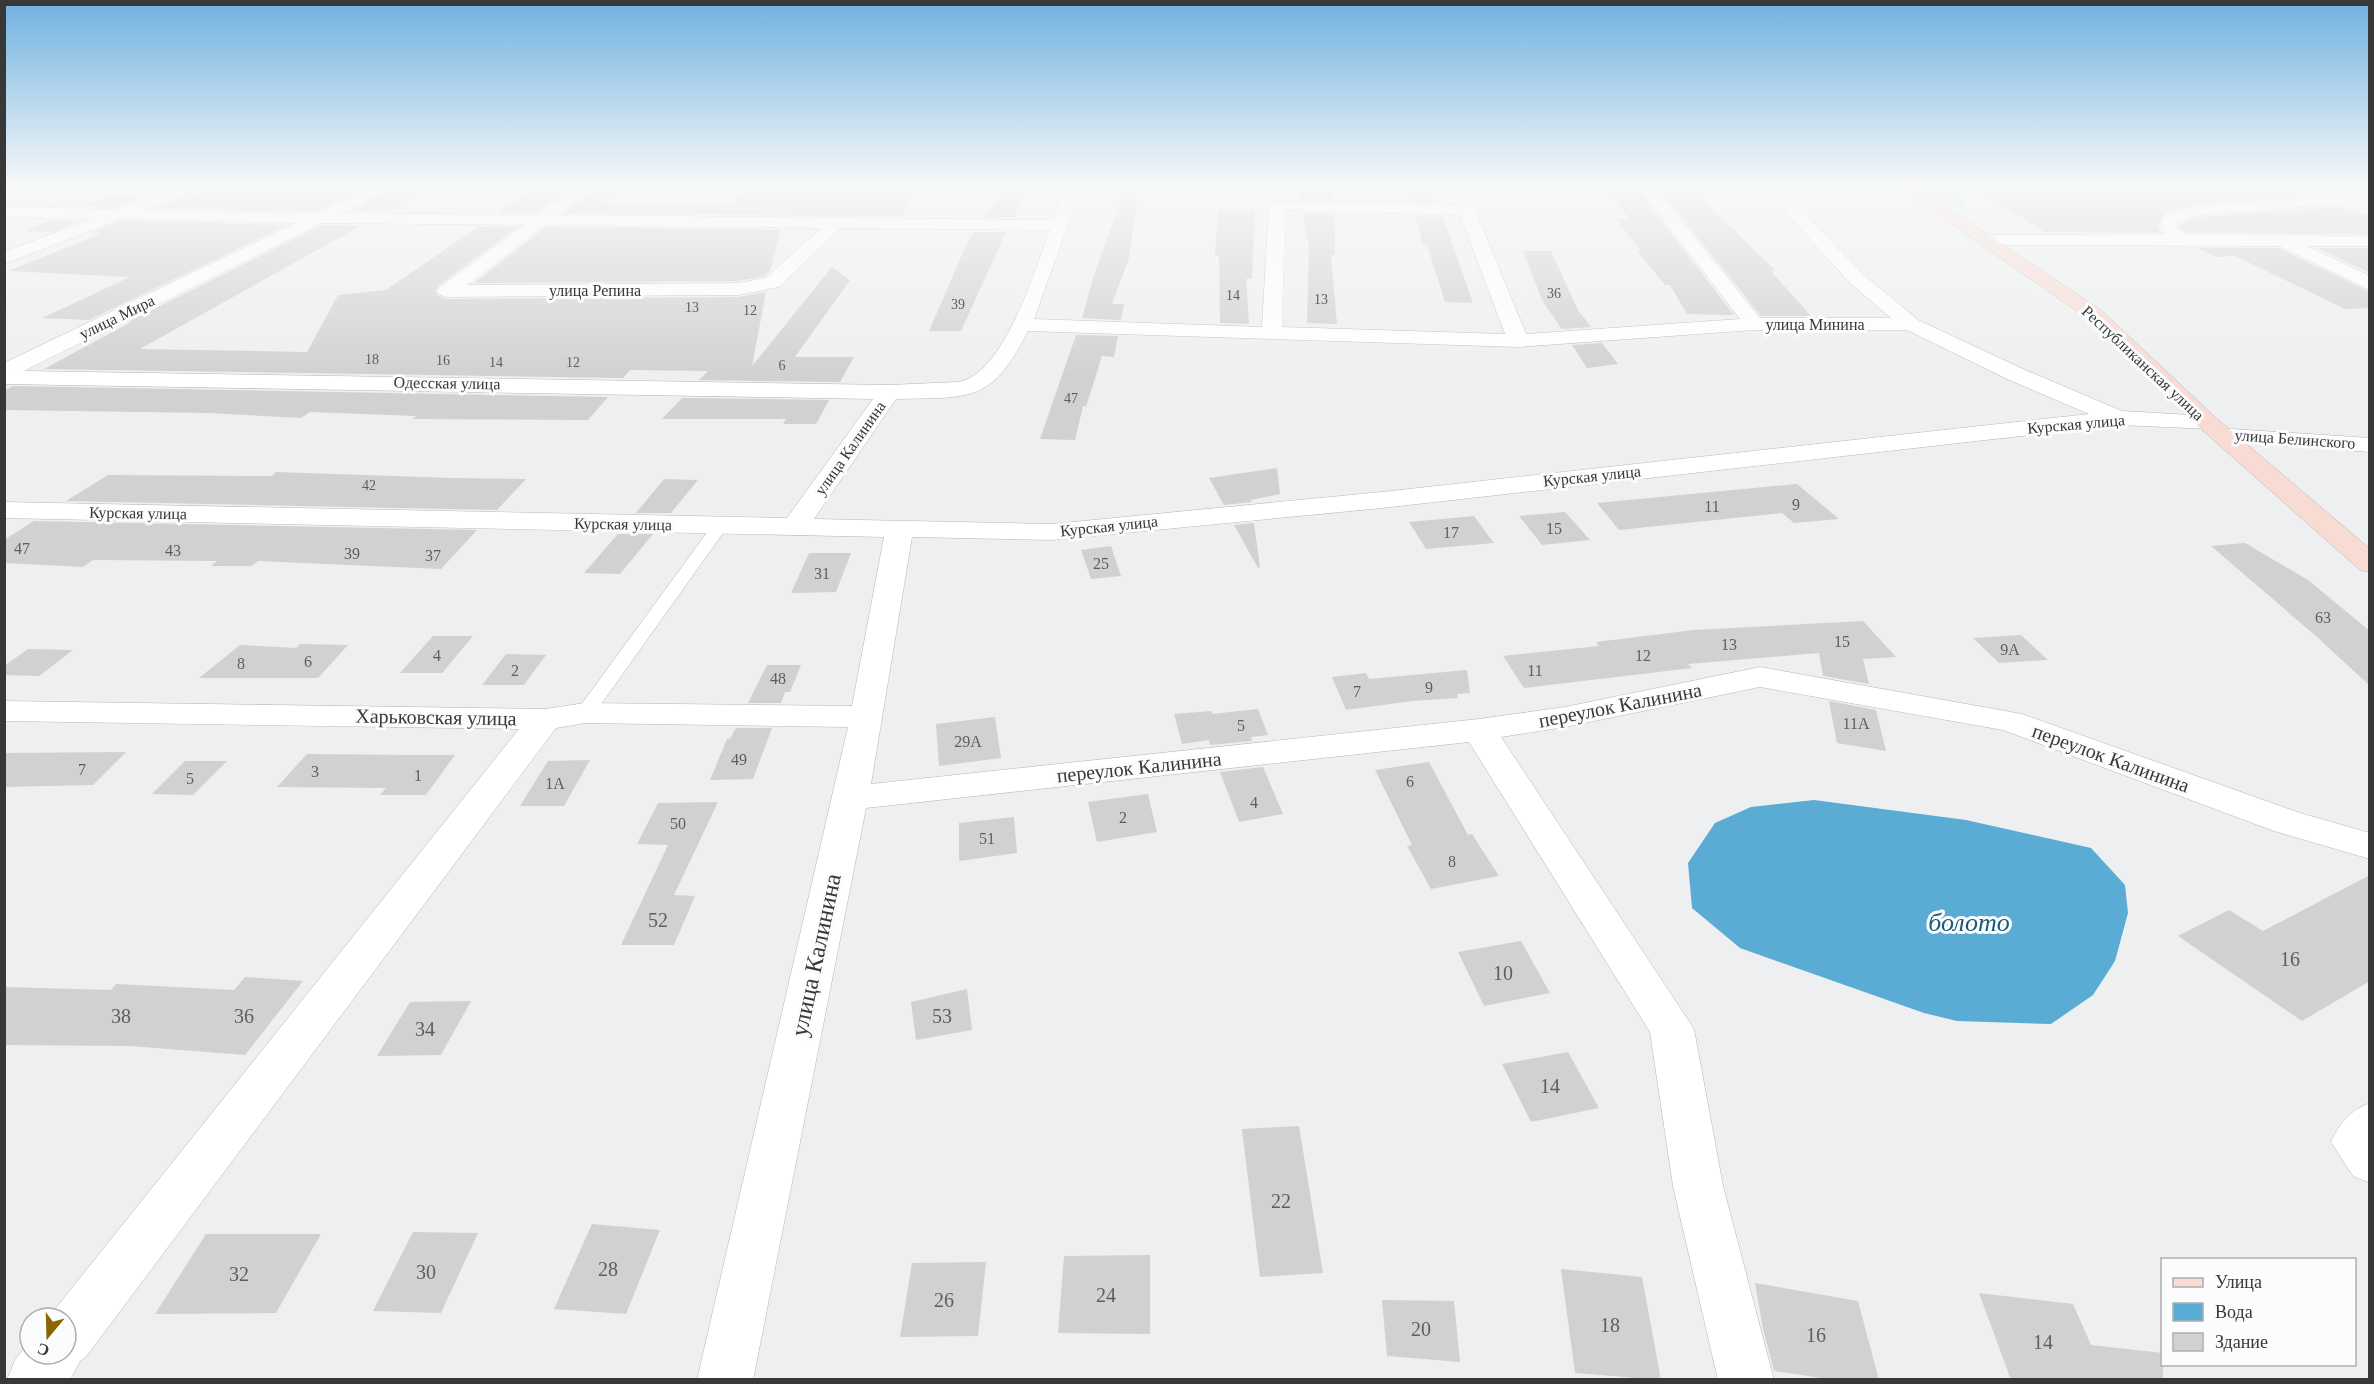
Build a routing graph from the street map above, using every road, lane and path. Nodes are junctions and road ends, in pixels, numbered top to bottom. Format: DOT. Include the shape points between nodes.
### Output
graph roads {
  1 [pos="34,248"];
  2 [pos="258,248"];
  3 [pos="503,248"];
  4 [pos="810,248"];
  5 [pos="1050,248"];
  6 [pos="1275,248"];
  7 [pos="1481,248"];
  8 [pos="1694,248"];
  9 [pos="1828,248"];
  10 [pos="1997,248"];
  11 [pos="2295,248"];
  12 [pos="4,259"];
  13 [pos="2370,284"];
  14 [pos="1754,324"];
  15 [pos="1911,324"];
  16 [pos="1022,325"];
  17 [pos="1272,331"];
  18 [pos="1518,341"];
  19 [pos="4,372"];
  20 [pos="4,377"];
  21 [pos="889,392"];
  22 [pos="2120,418"];
  23 [pos="2215,428"];
  24 [pos="2370,445"];
  25 [pos="4,510"];
  26 [pos="720,526"];
  27 [pos="795,527"];
  28 [pos="899,530"];
  29 [pos="2370,564"];
  30 [pos="4,711"];
  31 [pos="565,716"];
  32 [pos="867,717"];
  33 [pos="1479,730"];
  34 [pos="850,798"];
  35 [pos="2370,846"];
  36 [pos="2370,1124"];
  37 [pos="2370,1161"];
  38 [pos="78,1324"];
  39 [pos="46,1366"];
  40 [pos="35,1380"];
  41 [pos="725,1380"];
  42 [pos="1746,1380"];
  1 -- 12 [label="street"];
  2 -- 19 [label="street, улица Мира"];
  3 -- 4 [label="street, улица Репина" via="447,291 738,289 772,283"];
  5 -- 16 [label="street, улица Калинина"];
  6 -- 17 [label="street"];
  7 -- 18 [label="street"];
  8 -- 14 [label="street, улица Минина"];
  9 -- 15 [label="street, улица Минина" via="1857,279"];
  10 -- 23 [label="street, Республиканская улица" via="2095,315"];
  11 -- 13 [label="street"];
  14 -- 15 [label="street, улица Минина"];
  14 -- 18 [label="street"];
  15 -- 22 [label="street, улица Минина" via="2015,375"];
  16 -- 17 [label="street"];
  16 -- 21 [label="street, улица Калинина" via="992,376 974,386"];
  17 -- 18 [label="street"];
  20 -- 21 [label="street, Одесская улица"];
  21 -- 27 [label="street, улица Калинина"];
  22 -- 23 [label="street, Курская улица"];
  22 -- 28 [label="street, Курская улица" via="1382,500 1052,532"];
  23 -- 24 [label="street, улица Белинского"];
  23 -- 29 [label="street, Республиканская улица"];
  25 -- 26 [label="street, Курская улица"];
  26 -- 27 [label="street, Курская улица"];
  26 -- 31 [label="lane"];
  27 -- 28 [label="street, Курская улица"];
  28 -- 32 [label="street, улица Калинина"];
  30 -- 31 [label="street, Харьковская улица"];
  31 -- 32 [label="street, Харьковская улица"];
  31 -- 38 [label="street"];
  32 -- 34 [label="street, улица Калинина"];
  33 -- 34 [label="street, переулок Калинина"];
  33 -- 35 [label="street, переулок Калинина" via="1565,717 1760,677 2010,721 2287,822"];
  33 -- 42 [label="street" via="1672,1029 1698,1186"];
  34 -- 41 [label="street, улица Калинина"];
  36 -- 37 [label="street" via="2355,1142"];
  39 -- 40 [label="street"];
}
